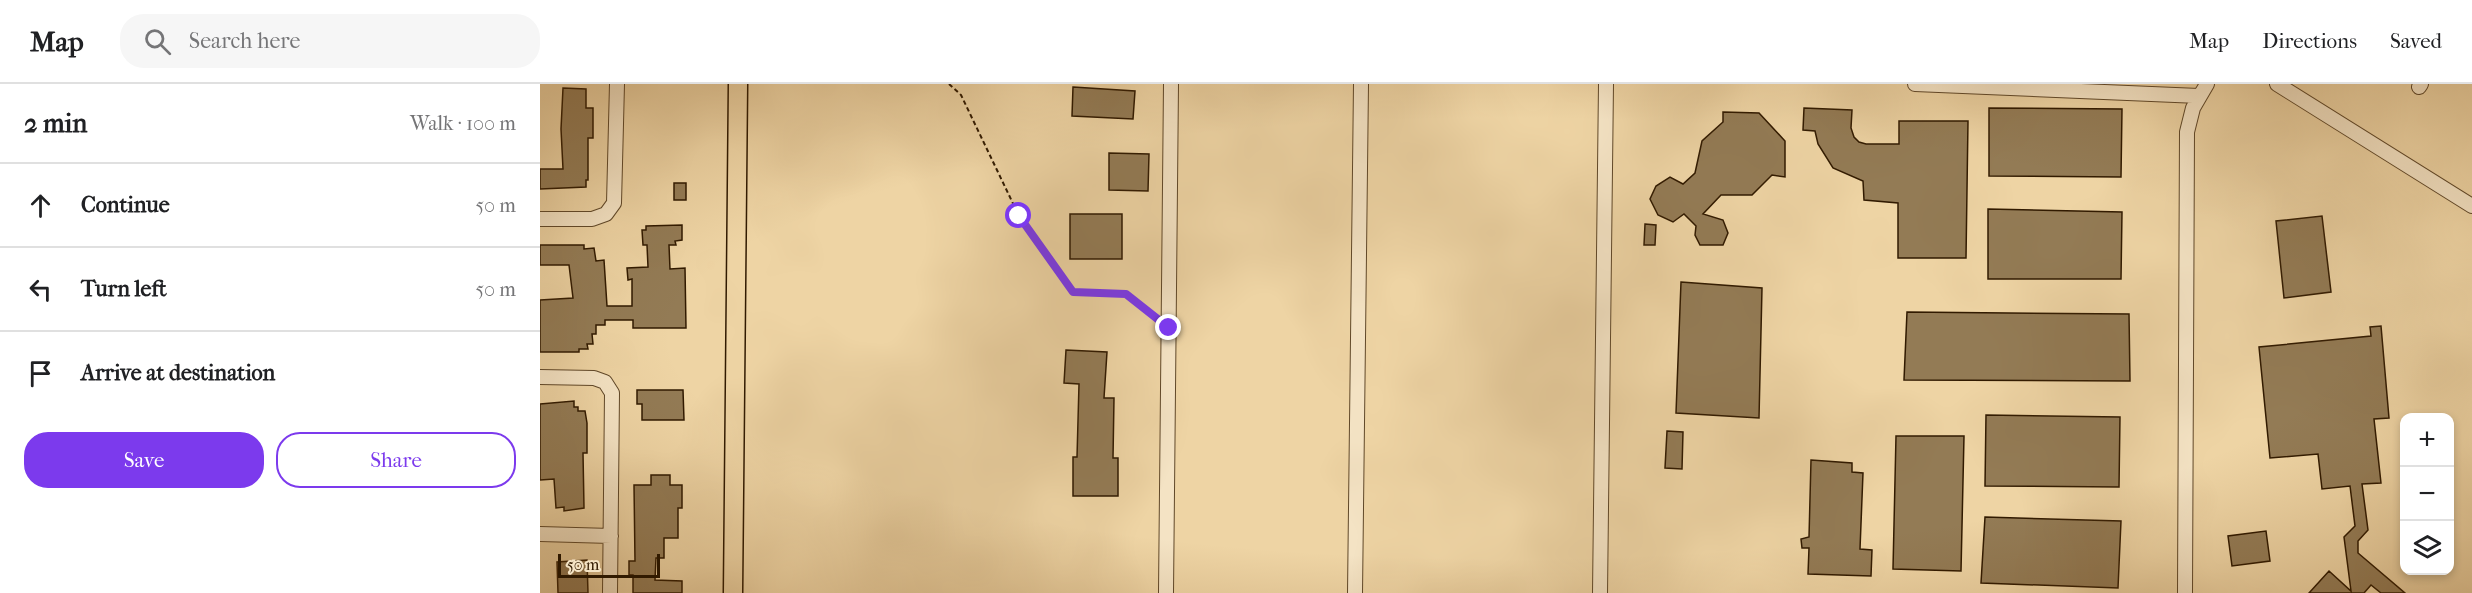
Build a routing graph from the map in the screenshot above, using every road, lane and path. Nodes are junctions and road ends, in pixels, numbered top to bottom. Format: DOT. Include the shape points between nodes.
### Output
graph roads {
  1 [pos="617,84"];
  2 [pos="738,84"];
  3 [pos="949,84"];
  4 [pos="1172,84"];
  5 [pos="1361,84"];
  6 [pos="1606,84"];
  7 [pos="1916,84"];
  8 [pos="2207,84"];
  9 [pos="2277,84"];
  10 [pos="2142,89"];
  11 [pos="2199,96"];
  12 [pos="2472,207"];
  13 [pos="540,219"];
  14 [pos="1169,328"];
  15 [pos="540,377"];
  16 [pos="540,534"];
  17 [pos="611,536"];
  18 [pos="610,593"];
  19 [pos="733,593"];
  20 [pos="1166,593"];
  21 [pos="1355,593"];
  22 [pos="1600,593"];
  23 [pos="2185,593"];
  1 -- 13 [label="street" via="614,203 606,214 592,219"];
  2 -- 19 [label="main road"];
  3 -- 14 [label="path" via="961,95 1019,216 1073,292 1126,294"];
  4 -- 14 [label="street"];
  5 -- 21 [label="street"];
  6 -- 22 [label="street"];
  7 -- 10 [label="street"];
  8 -- 11 [label="street"];
  9 -- 12 [label="street"];
  10 -- 11 [label="street"];
  11 -- 23 [label="street" via="2187,132"];
  14 -- 20 [label="street"];
  15 -- 17 [label="street" via="594,378 605,382 612,393"];
  16 -- 17 [label="street"];
  17 -- 18 [label="street"];
}
